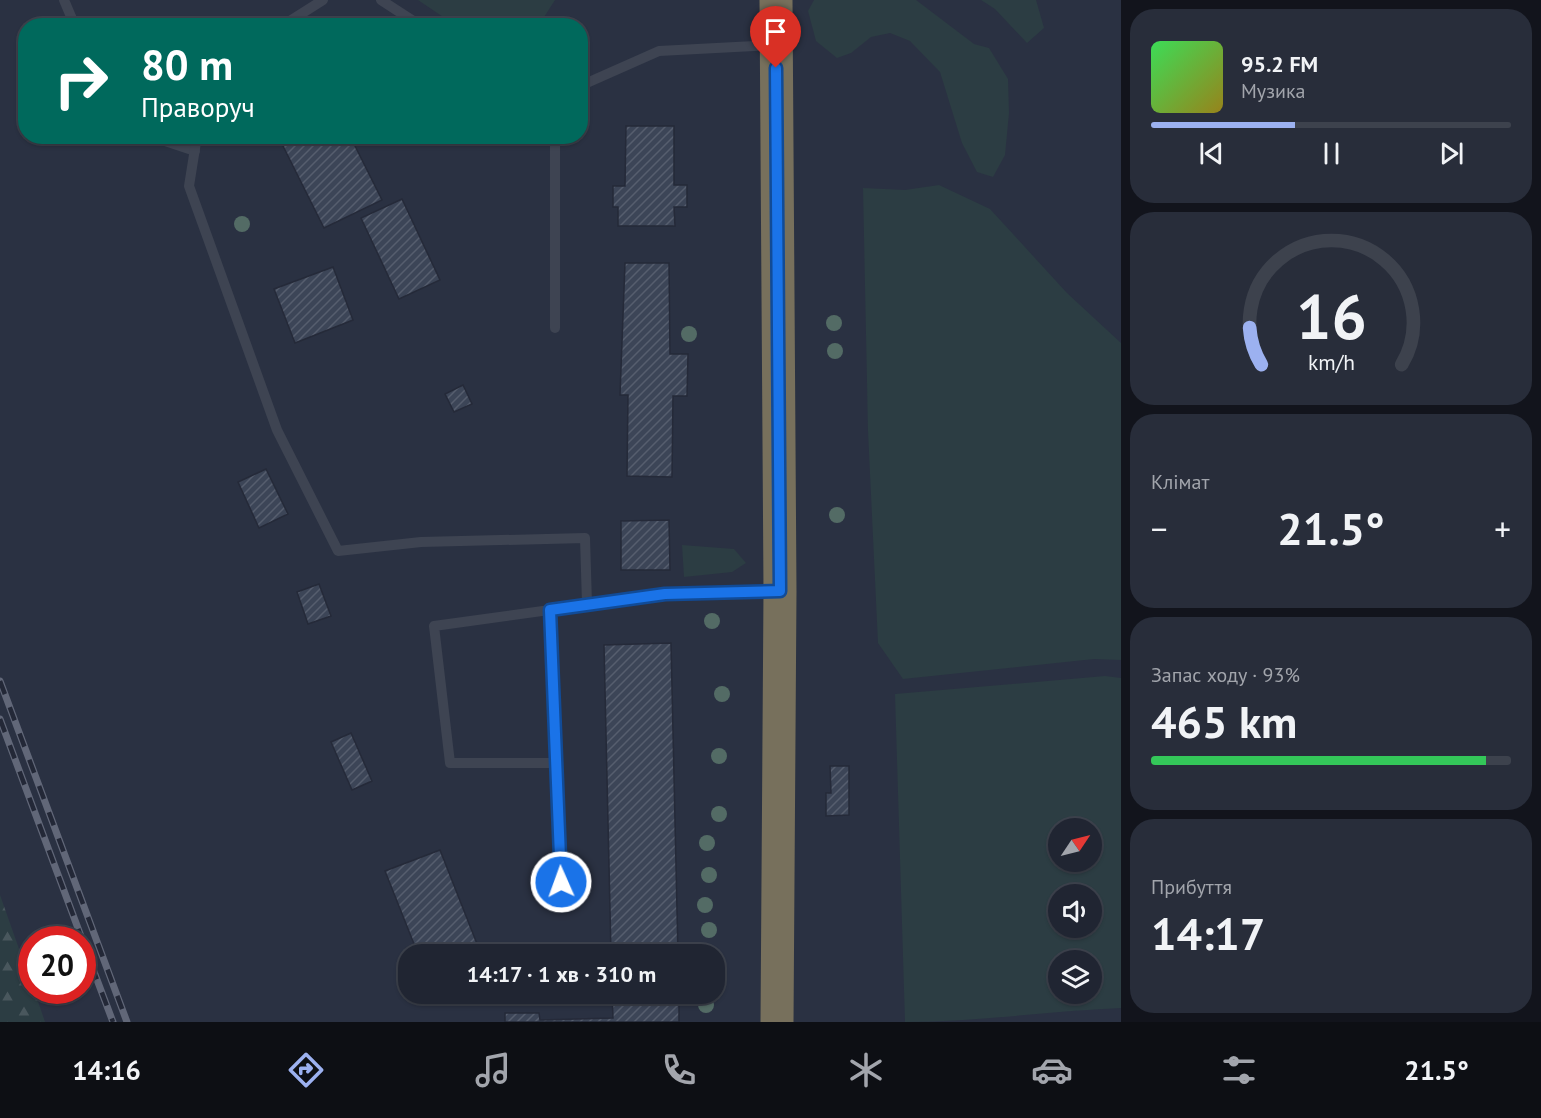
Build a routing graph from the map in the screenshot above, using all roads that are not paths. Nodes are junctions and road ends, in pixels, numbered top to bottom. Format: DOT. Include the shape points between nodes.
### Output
graph roads {
  1 [pos="64,0"];
  2 [pos="323,0"];
  3 [pos="381,0"];
  4 [pos="776,0"];
  5 [pos="72,18"];
  6 [pos="295,18"];
  7 [pos="409,18"];
  8 [pos="776,45"];
  9 [pos="588,82"];
  10 [pos="174,144"];
  11 [pos="196,144"];
  12 [pos="555,144"];
  13 [pos="195,151"];
  14 [pos="555,328"];
  15 [pos="780,591"];
  16 [pos="587,604"];
  17 [pos="550,610"];
  18 [pos="556,764"];
  19 [pos="561,882"];
  20 [pos="777,1022"];
  1 -- 5 [label="lane"];
  2 -- 6 [label="lane"];
  3 -- 7 [label="lane"];
  4 -- 8 [label="highway"];
  8 -- 9 [label="lane" via="659,51"];
  8 -- 15 [label="highway"];
  10 -- 13 [label="lane"];
  11 -- 13 [label="lane"];
  12 -- 14 [label="lane"];
  13 -- 16 [label="lane" via="189,186 277,430 338,551 421,542 585,538"];
  15 -- 16 [label="lane" via="665,594"];
  15 -- 20 [label="highway"];
  16 -- 17 [label="lane"];
  17 -- 18 [label="lane"];
  17 -- 18 [label="lane" via="434,626 450,763"];
  18 -- 19 [label="lane"];
}
